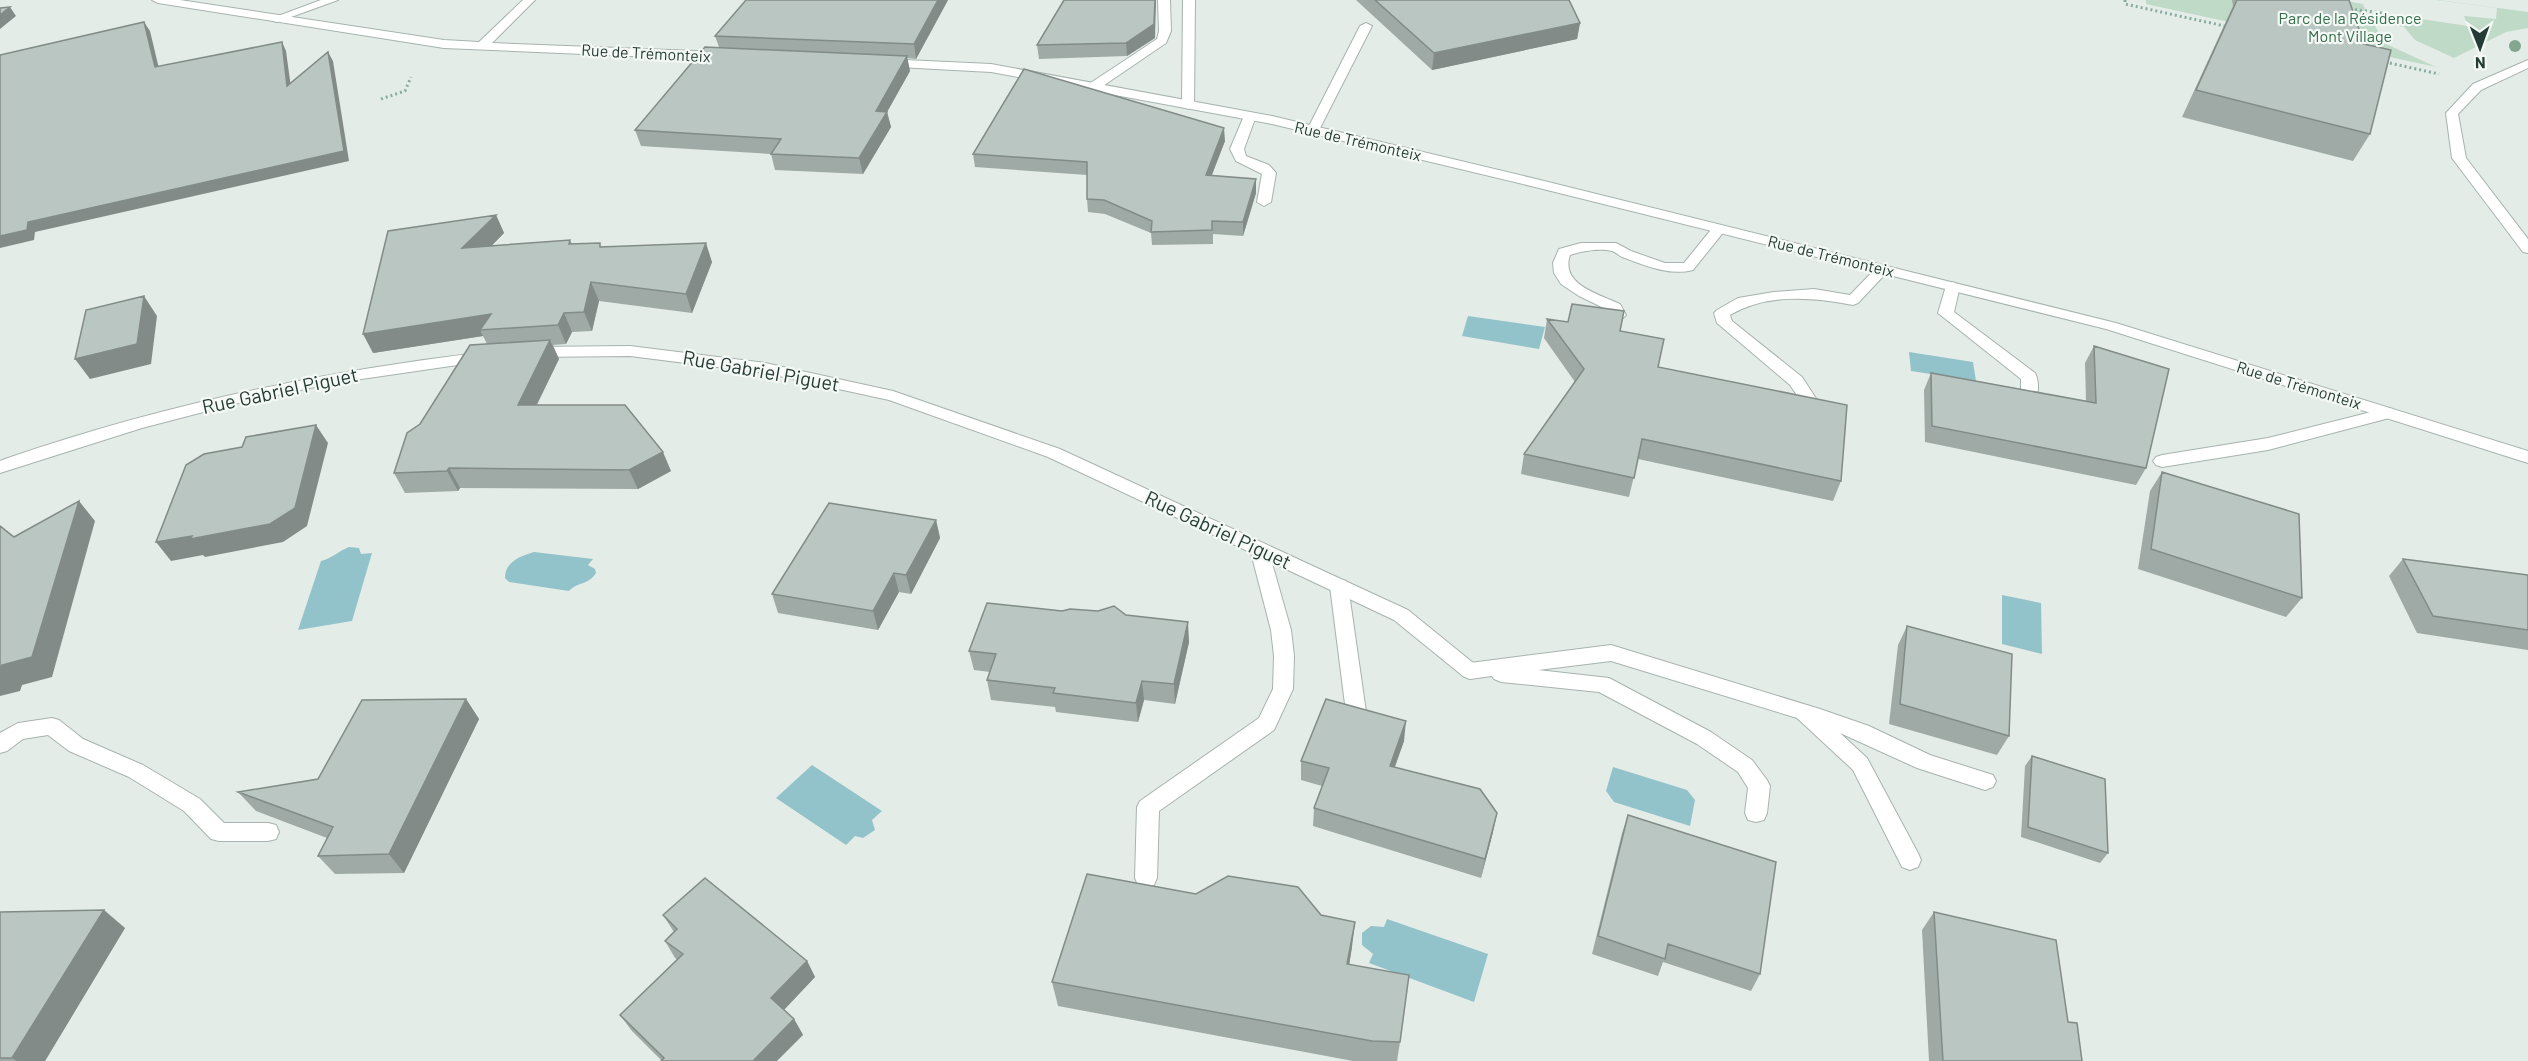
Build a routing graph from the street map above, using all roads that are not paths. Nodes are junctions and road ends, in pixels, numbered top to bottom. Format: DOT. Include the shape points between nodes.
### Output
graph roads {
  1 [pos="158,0"];
  2 [pos="332,0"];
  3 [pos="529,0"];
  4 [pos="1164,0"];
  5 [pos="1189,0"];
  6 [pos="276,18"];
  7 [pos="1366,26"];
  8 [pos="482,46"];
  9 [pos="739,57"];
  10 [pos="866,63"];
  11 [pos="2528,63"];
  12 [pos="1093,87"];
  13 [pos="1188,105"];
  14 [pos="1250,116"];
  15 [pos="1313,130"];
  16 [pos="1264,202"];
  17 [pos="1719,229"];
  18 [pos="2528,249"];
  19 [pos="1883,269"];
  20 [pos="1953,286"];
  21 [pos="1618,315"];
  22 [pos="2029,397"];
  23 [pos="1811,403"];
  24 [pos="2387,413"];
  25 [pos="2528,457"];
  26 [pos="2162,461"];
  27 [pos="0,467"];
  28 [pos="1259,549"];
  29 [pos="1339,586"];
  30 [pos="1470,670"];
  31 [pos="1356,712"];
  32 [pos="1804,712"];
  33 [pos="0,745"];
  34 [pos="1984,781"];
  35 [pos="1756,813"];
  36 [pos="268,832"];
  37 [pos="1910,860"];
  38 [pos="1146,878"];
  1 -- 6 [label="street, Rue de Trémonteix"];
  2 -- 6 [label="street"];
  3 -- 8 [label="street"];
  4 -- 12 [label="street" via="1162,41"];
  5 -- 13 [label="street"];
  6 -- 8 [label="street, Rue de Trémonteix" via="394,38"];
  7 -- 15 [label="street"];
  8 -- 9 [label="street, Rue de Trémonteix"];
  10 -- 12 [label="street, Rue de Trémonteix" via="992,68"];
  11 -- 18 [label="street" via="2476,87 2452,113 2459,158"];
  12 -- 13 [label="street, Rue de Trémonteix"];
  13 -- 14 [label="street, Rue de Trémonteix"];
  14 -- 15 [label="street, Rue de Trémonteix"];
  14 -- 16 [label="street" via="1237,149 1241,158 1269,173"];
  15 -- 17 [label="street, Rue de Trémonteix"];
  17 -- 19 [label="street, Rue de Trémonteix"];
  17 -- 21 [label="street" via="1688,267 1665,267 1616,247 1581,247 1564,252 1559,260 1560,273 1570,286 1615,307"];
  19 -- 20 [label="street, Rue de Trémonteix"];
  19 -- 23 [label="street" via="1853,300 1814,293 1774,296 1743,301 1722,313 1725,323 1796,381"];
  20 -- 22 [label="street" via="1946,313 2029,376"];
  20 -- 24 [label="street, Rue de Trémonteix" via="2111,326"];
  24 -- 25 [label="street, Rue de Trémonteix"];
  24 -- 26 [label="street" via="2268,444"];
  27 -- 28 [label="street, Rue Gabriel Piguet" via="139,423 267,391 424,363 506,355 630,351 765,368 893,396 1054,453"];
  28 -- 29 [label="street, Rue Gabriel Piguet"];
  28 -- 38 [label="street" via="1281,630 1282,689 1267,724 1148,807"];
  29 -- 30 [label="street, Rue Gabriel Piguet" via="1401,615"];
  29 -- 31 [label="street"];
  30 -- 32 [label="street" via="1611,653"];
  30 -- 35 [label="street" via="1602,684 1654,710 1745,766 1759,786"];
  32 -- 34 [label="street" via="1862,732 1924,762"];
  32 -- 37 [label="street" via="1860,764"];
  33 -- 36 [label="street" via="18,732 52,726 76,745 136,771 192,805 219,832"];
}
